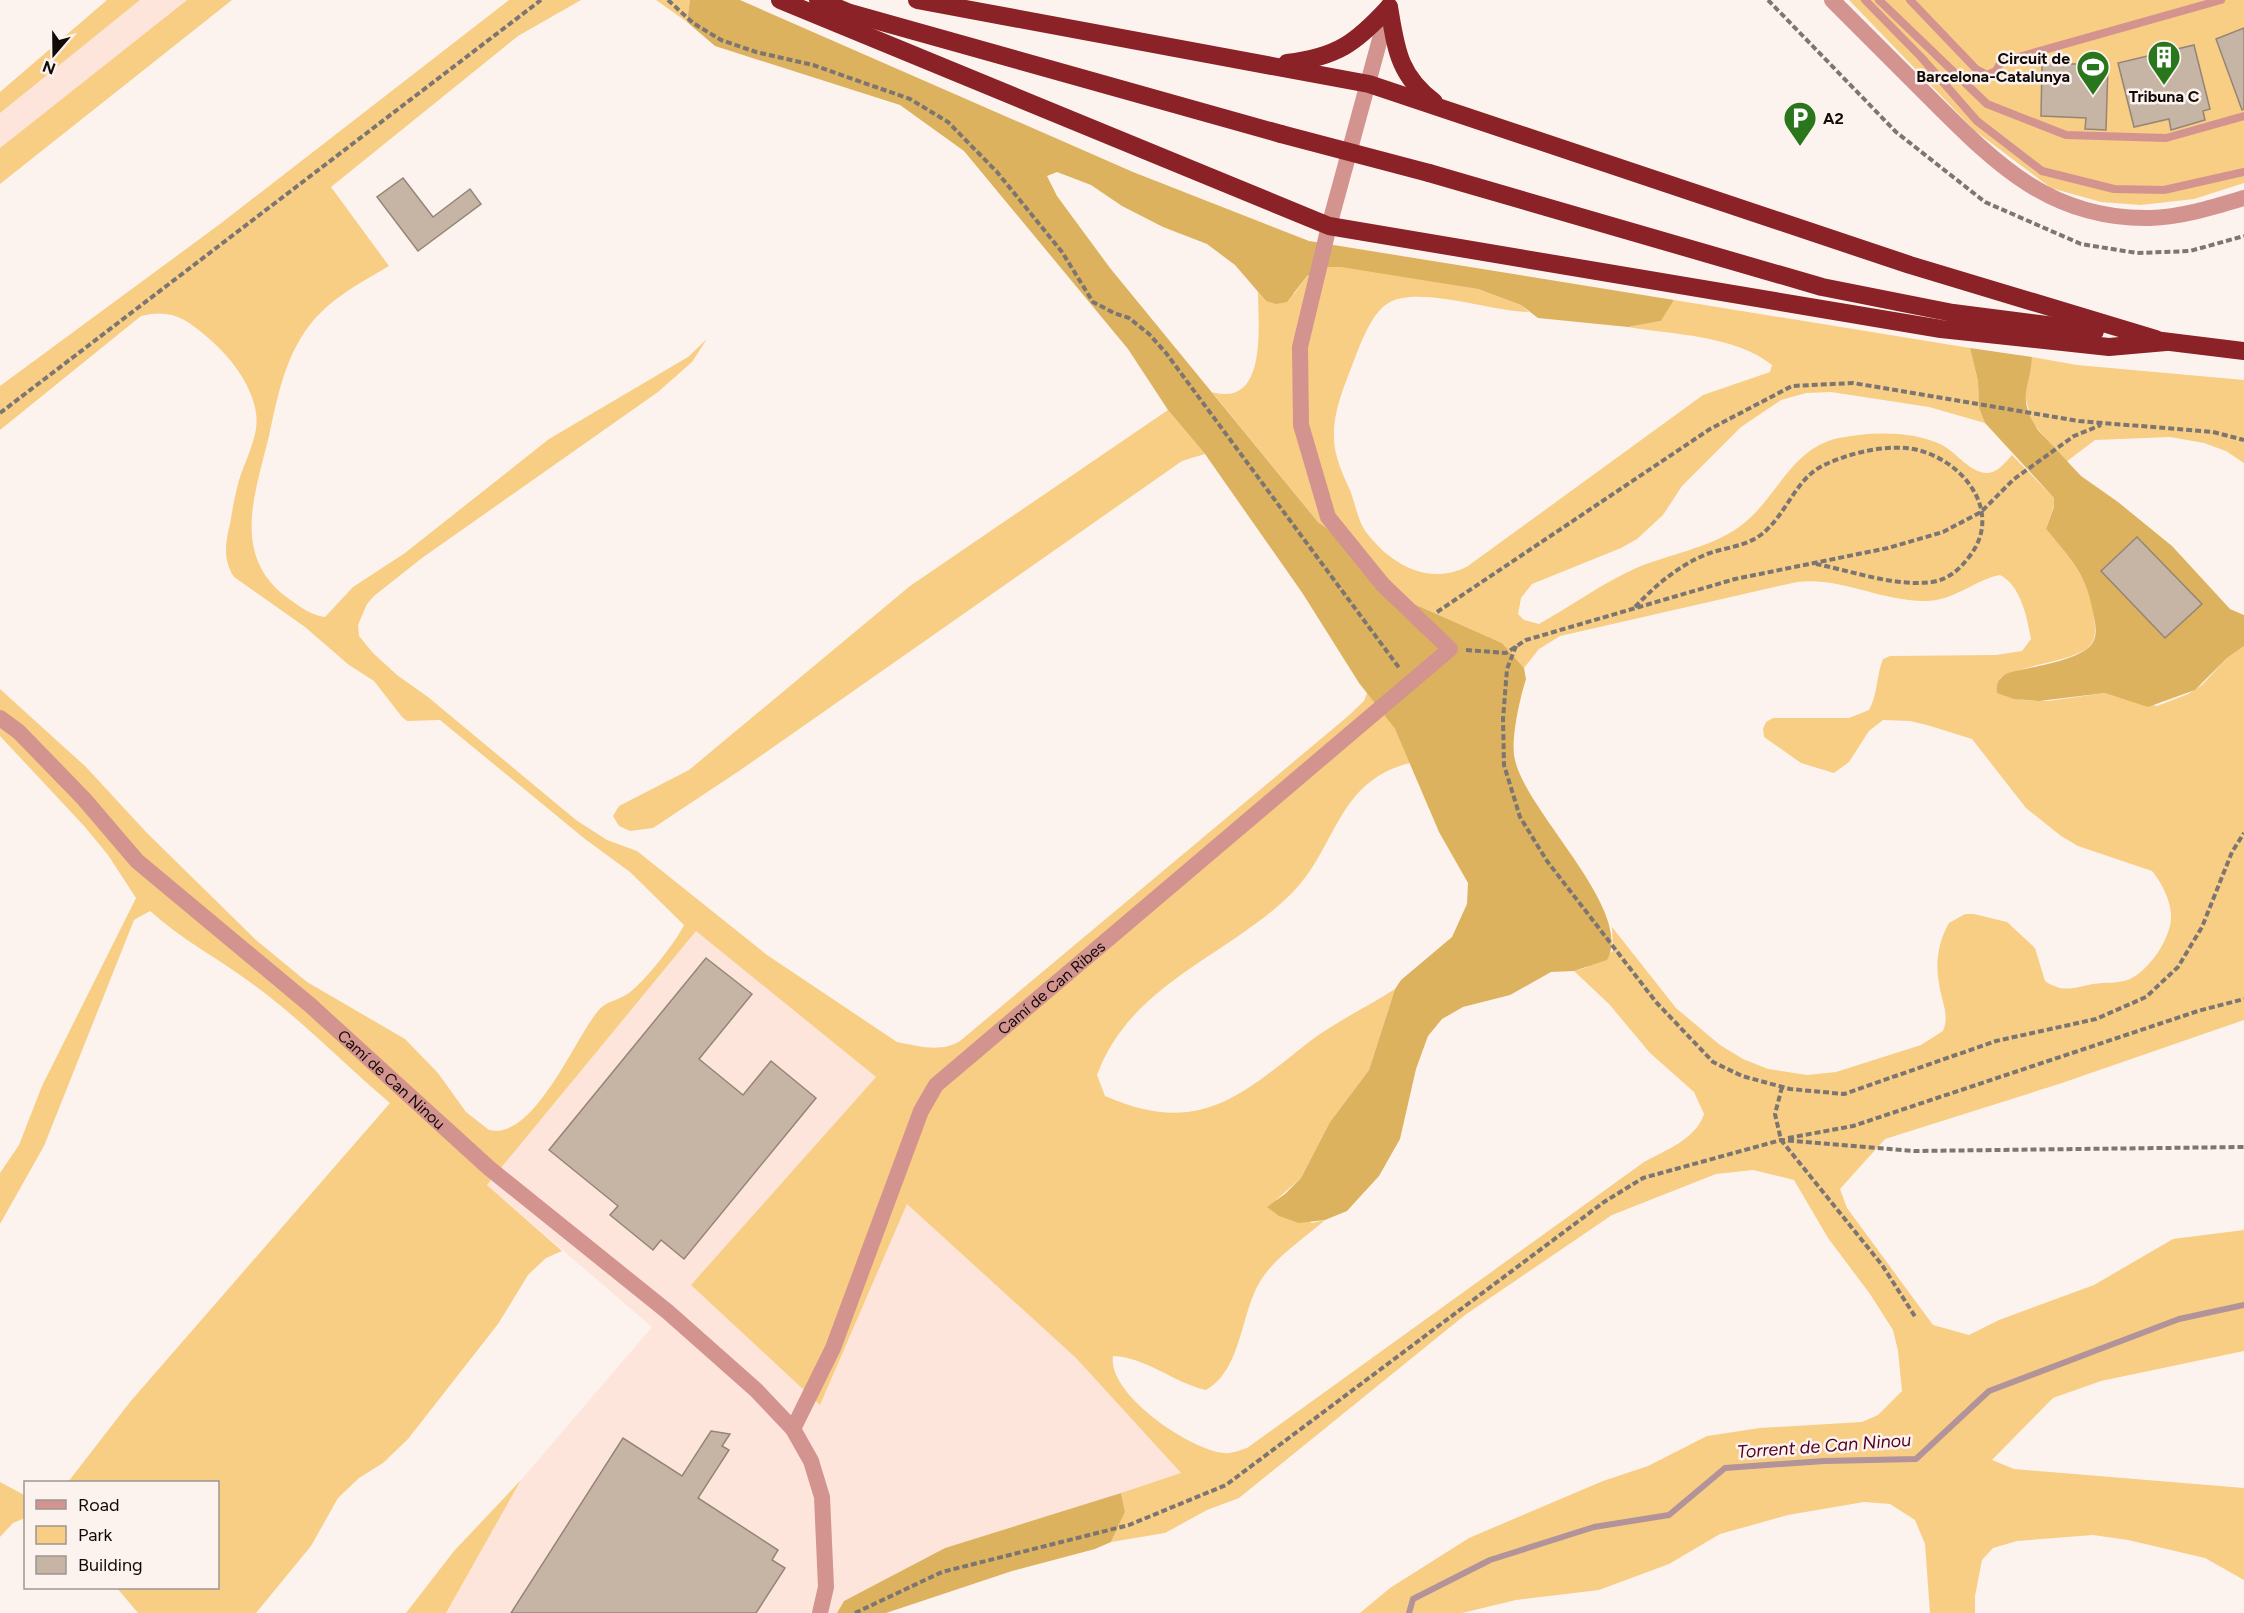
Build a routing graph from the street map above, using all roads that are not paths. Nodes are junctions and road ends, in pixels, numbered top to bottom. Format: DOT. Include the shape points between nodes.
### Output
graph roads {
  1 [pos="780,0"];
  2 [pos="818,0"];
  3 [pos="916,0"];
  4 [pos="1832,0"];
  5 [pos="1865,0"];
  6 [pos="1879,0"];
  7 [pos="1910,0"];
  8 [pos="2221,0"];
  9 [pos="1390,3"];
  10 [pos="1269,65"];
  11 [pos="1369,84"];
  12 [pos="1443,108"];
  13 [pos="2244,116"];
  14 [pos="2244,171"];
  15 [pos="2244,198"];
  16 [pos="1329,226"];
  17 [pos="2166,342"];
  18 [pos="2244,351"];
  19 [pos="0,718"];
  20 [pos="793,1429"];
  21 [pos="820,1613"];
  1 -- 16 [label="highway"];
  2 -- 17 [label="highway, bridge" via="850,13 1429,173 1822,287 1953,313"];
  3 -- 10 [label="highway"];
  4 -- 15 [label="street" via="1983,152 2043,195 2079,210 2150,218"];
  5 -- 14 [label="lane" via="1977,121 2042,171 2114,189 2164,190"];
  6 -- 13 [label="lane" via="1987,104 2066,135 2166,138"];
  7 -- 8 [label="lane" via="1976,69 1987,75 1996,71 2001,62"];
  9 -- 10 [label="highway" via="1365,33 1341,50 1309,61"];
  9 -- 11 [label="street"];
  9 -- 12 [label="highway" via="1397,57 1413,82"];
  10 -- 11 [label="highway"];
  11 -- 12 [label="highway"];
  11 -- 16 [label="street"];
  12 -- 17 [label="highway" via="1910,265"];
  16 -- 17 [label="highway" via="1941,329 2109,347"];
  16 -- 20 [label="street, Camí de Can Ribes" via="1300,347 1301,425 1328,517 1383,585 1450,649 936,1085 921,1111 832,1348"];
  17 -- 18 [label="highway"];
  19 -- 20 [label="street, Camí de Can Ninou" via="19,732 84,799 137,861 310,1005 489,1168 668,1312 756,1390"];
  20 -- 21 [label="street, Camí de Can Ninou" via="811,1461 822,1497 826,1587"];
}
